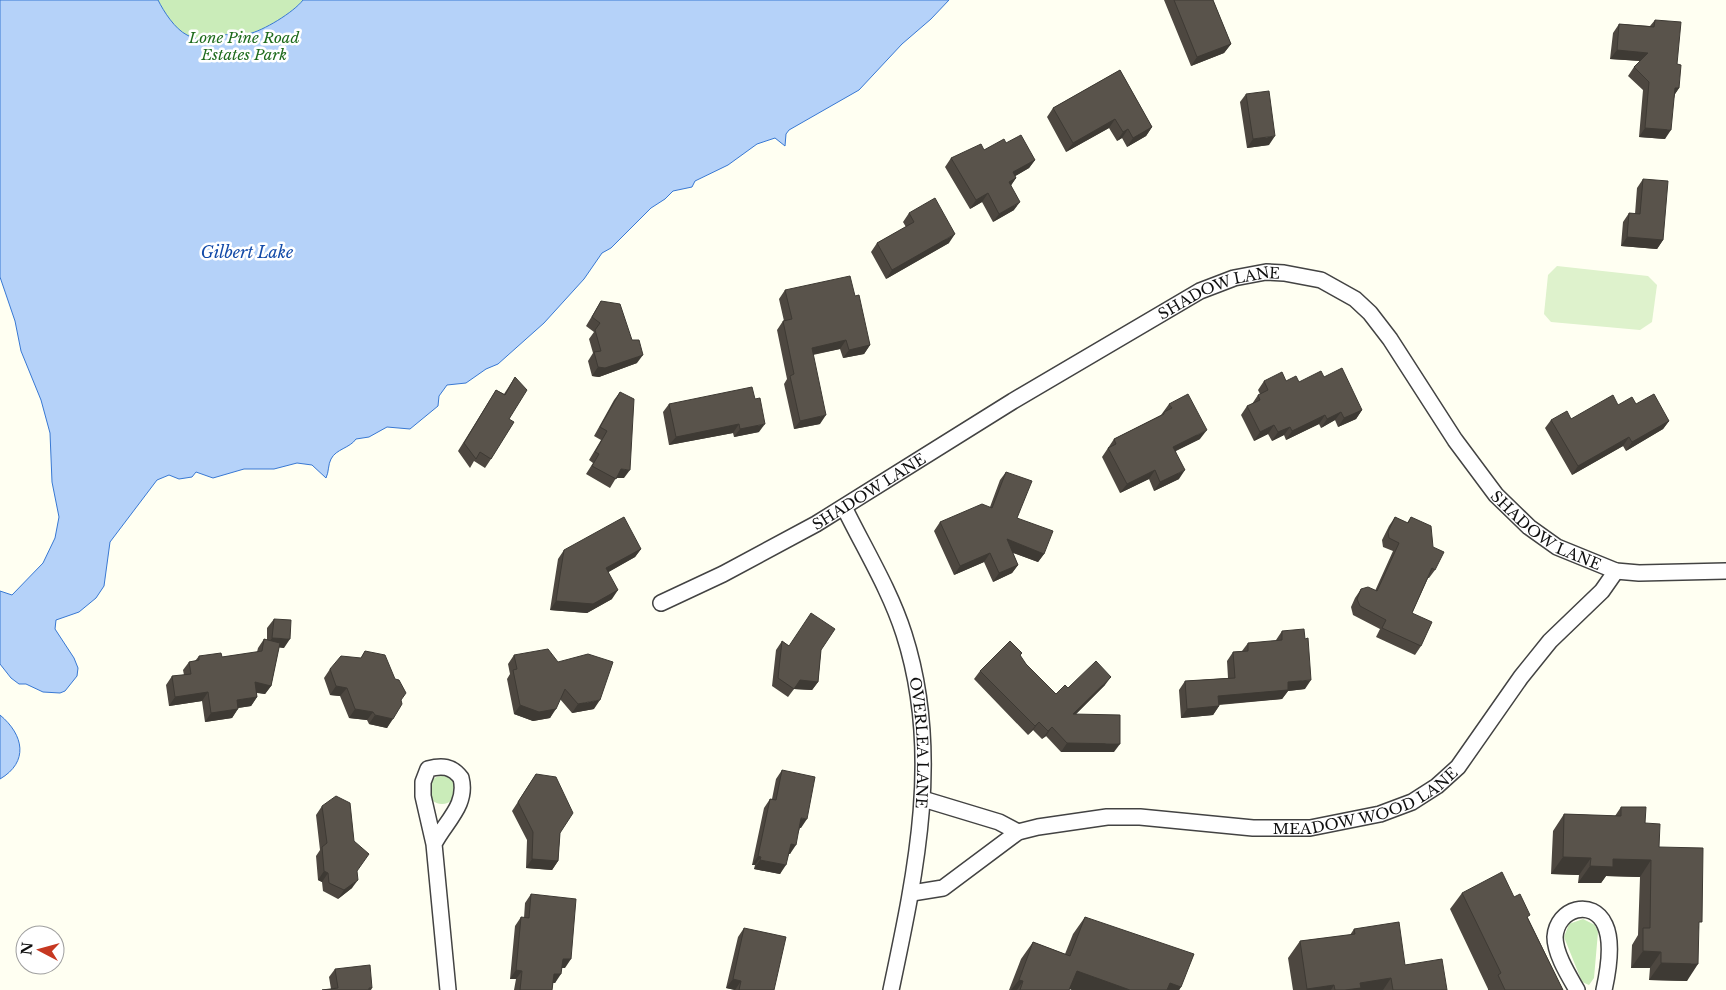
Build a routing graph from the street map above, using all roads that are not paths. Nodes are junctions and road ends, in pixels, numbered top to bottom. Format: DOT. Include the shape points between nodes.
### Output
graph roads {
  1 [pos="844,507"];
  2 [pos="1726,570"];
  3 [pos="1616,571"];
  4 [pos="661,603"];
  5 [pos="924,799"];
  6 [pos="1018,832"];
  7 [pos="434,844"];
  8 [pos="912,894"];
  9 [pos="1608,989"];
  10 [pos="448,990"];
  11 [pos="891,990"];
  12 [pos="1577,990"];
  1 -- 3 [label="street, SHADOW LANE" via="1013,401 1200,291 1248,275 1284,273 1321,280 1355,299 1390,339 1455,440 1496,494 1529,527 1558,547"];
  1 -- 4 [label="street, SHADOW LANE" via="787,541"];
  1 -- 5 [label="street, OVERLEA LANE" via="889,599 910,655 921,714"];
  2 -- 3 [label="street, SHADOW LANE"];
  3 -- 6 [label="street, MEADOW WOOD LANE" via="1602,591 1544,648 1458,767 1412,802 1380,814 1310,828 1253,828 1107,817"];
  5 -- 6 [label="street" via="999,822"];
  5 -- 8 [label="street, OVERLEA LANE"];
  6 -- 8 [label="street, MEADOW WOOD LANE" via="943,888"];
  7 -- 7 [label="street" via="462,797 461,778 448,767 428,769 423,782"];
  7 -- 10 [label="street"];
  8 -- 11 [label="street, OVERLEA LANE"];
  9 -- 12 [label="street" via="1606,926 1600,917 1588,910 1578,910 1567,913 1558,922 1555,939"];
}
